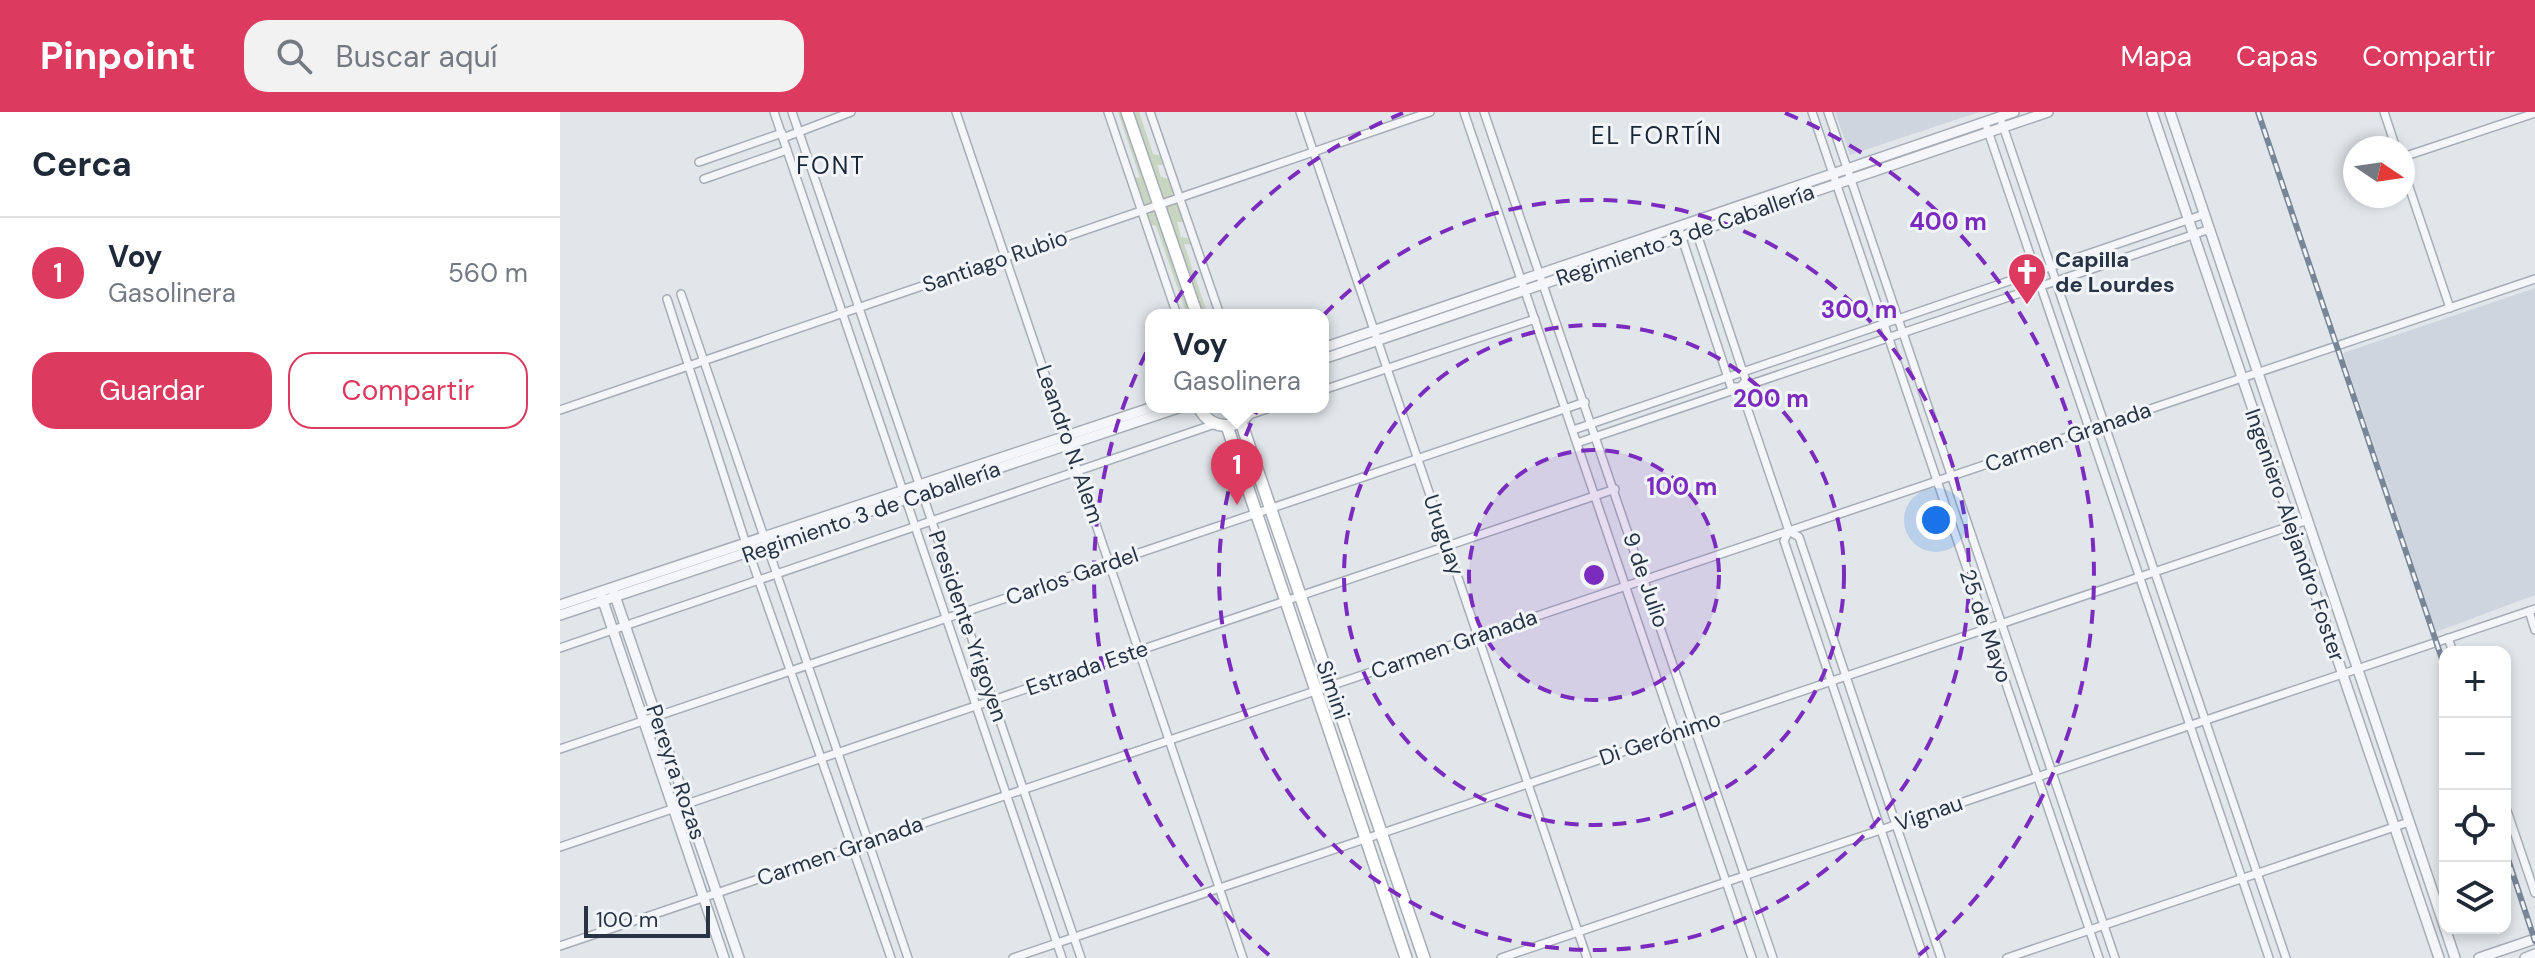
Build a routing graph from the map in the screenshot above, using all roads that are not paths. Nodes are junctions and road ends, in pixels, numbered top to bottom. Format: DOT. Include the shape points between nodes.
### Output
graph roads {
  1 [pos="774,112"];
  2 [pos="792,112"];
  3 [pos="851,112"];
  4 [pos="956,112"];
  5 [pos="1108,112"];
  6 [pos="1127,112"];
  7 [pos="1150,112"];
  8 [pos="1300,112"];
  9 [pos="1430,112"];
  10 [pos="1464,112"];
  11 [pos="1484,112"];
  12 [pos="1812,112"];
  13 [pos="1828,112"];
  14 [pos="2014,112"];
  15 [pos="2048,112"];
  16 [pos="2152,112"];
  17 [pos="2170,112"];
  18 [pos="2384,112"];
  19 [pos="2535,113"];
  20 [pos="2001,122"];
  21 [pos="1987,127"];
  22 [pos="799,130"];
  23 [pos="782,136"];
  24 [pos="2392,136"];
  25 [pos="787,150"];
  26 [pos="1314,152"];
  27 [pos="2415,153"];
  28 [pos="699,162"];
  29 [pos="1848,174"];
  30 [pos="1834,178"];
  31 [pos="704,179"];
  32 [pos="1179,198"];
  33 [pos="2415,204"];
  34 [pos="1159,205"];
  35 [pos="1142,211"];
  36 [pos="2205,214"];
  37 [pos="2189,220"];
  38 [pos="1694,226"];
  39 [pos="2210,229"];
  40 [pos="1680,231"];
  41 [pos="2194,235"];
  42 [pos="1006,258"];
  43 [pos="2051,268"];
  44 [pos="2036,273"];
  45 [pos="1542,278"];
  46 [pos="2535,279"];
  47 [pos="2055,281"];
  48 [pos="1523,285"];
  49 [pos="2041,286"];
  50 [pos="681,294"];
  51 [pos="667,299"];
  52 [pos="859,308"];
  53 [pos="2450,308"];
  54 [pos="1175,309"];
  55 [pos="1195,309"];
  56 [pos="1218,309"];
  57 [pos="843,314"];
  58 [pos="1535,319"];
  59 [pos="1898,320"];
  60 [pos="1884,325"];
  61 [pos="1903,333"];
  62 [pos="1376,335"];
  63 [pos="1888,338"];
  64 [pos="1329,347"];
  65 [pos="1329,356"];
  66 [pos="705,362"];
  67 [pos="689,367"];
  68 [pos="1387,369"];
  69 [pos="1744,373"];
  70 [pos="2258,373"];
  71 [pos="2242,378"];
  72 [pos="1728,379"];
  73 [pos="1740,387"];
  74 [pos="1329,388"];
  75 [pos="1585,402"];
  76 [pos="1565,409"];
  77 [pos="560,410"];
  78 [pos="1145,410"];
  79 [pos="1161,413"];
  80 [pos="1203,413"];
  81 [pos="1248,415"];
  82 [pos="1592,424"];
  83 [pos="2104,424"];
  84 [pos="1221,425"];
  85 [pos="1573,430"];
  86 [pos="2089,430"];
  87 [pos="1596,436"];
  88 [pos="1069,440"];
  89 [pos="1577,443"];
  90 [pos="1418,459"];
  91 [pos="1079,471"];
  92 [pos="1951,476"];
  93 [pos="1937,481"];
  94 [pos="1615,489"];
  95 [pos="921,490"];
  96 [pos="905,495"];
  97 [pos="1595,496"];
  98 [pos="1271,508"];
  99 [pos="1256,513"];
  100 [pos="2308,520"];
  101 [pos="932,521"];
  102 [pos="2292,526"];
  103 [pos="915,527"];
  104 [pos="1789,531"];
  105 [pos="764,543"];
  106 [pos="1447,546"];
  107 [pos="748,548"];
  108 [pos="1110,563"];
  109 [pos="2154,572"];
  110 [pos="775,574"];
  111 [pos="2139,577"];
  112 [pos="1646,579"];
  113 [pos="759,580"];
  114 [pos="1626,586"];
  115 [pos="614,591"];
  116 [pos="601,596"];
  117 [pos="1301,596"];
  118 [pos="1285,601"];
  119 [pos="560,605"];
  120 [pos="2532,610"];
  121 [pos="963,612"];
  122 [pos="560,615"];
  123 [pos="946,618"];
  124 [pos="2001,623"];
  125 [pos="626,625"];
  126 [pos="1987,628"];
  127 [pos="613,630"];
  128 [pos="2535,630"];
  129 [pos="1478,636"];
  130 [pos="2448,638"];
  131 [pos="2451,646"];
  132 [pos="560,648"];
  133 [pos="1140,650"];
  134 [pos="807,665"];
  135 [pos="2358,669"];
  136 [pos="791,671"];
  137 [pos="2342,674"];
  138 [pos="1846,675"];
  139 [pos="1830,681"];
  140 [pos="1331,685"];
  141 [pos="1316,691"];
  142 [pos="993,700"];
  143 [pos="976,706"];
  144 [pos="657,716"];
  145 [pos="2205,720"];
  146 [pos="644,721"];
  147 [pos="2190,725"];
  148 [pos="1695,726"];
  149 [pos="1675,733"];
  150 [pos="1170,740"];
  151 [pos="560,749"];
  152 [pos="837,753"];
  153 [pos="821,758"];
  154 [pos="2051,772"];
  155 [pos="2037,777"];
  156 [pos="1527,782"];
  157 [pos="1023,789"];
  158 [pos="1006,795"];
  159 [pos="687,804"];
  160 [pos="674,809"];
  161 [pos="2409,822"];
  162 [pos="2511,823"];
  163 [pos="1896,824"];
  164 [pos="2394,827"];
  165 [pos="1881,829"];
  166 [pos="1381,832"];
  167 [pos="1365,838"];
  168 [pos="868,842"];
  169 [pos="560,847"];
  170 [pos="852,847"];
  171 [pos="2257,873"];
  172 [pos="1745,875"];
  173 [pos="2242,878"];
  174 [pos="1726,882"];
  175 [pos="1219,887"];
  176 [pos="717,893"];
  177 [pos="2535,893"];
  178 [pos="704,897"];
  179 [pos="2439,910"];
  180 [pos="2104,925"];
  181 [pos="2089,930"];
  182 [pos="1578,931"];
  183 [pos="2447,934"];
  184 [pos="1074,937"];
  185 [pos="2535,939"];
  186 [pos="1057,943"];
  187 [pos="560,946"];
  188 [pos="2535,954"];
  189 [pos="724,958"];
  190 [pos="739,958"];
  191 [pos="891,958"];
  192 [pos="908,958"];
  193 [pos="1013,958"];
  194 [pos="1062,958"];
  195 [pos="1081,958"];
  196 [pos="1243,958"];
  197 [pos="1406,958"];
  198 [pos="1424,958"];
  199 [pos="1501,958"];
  200 [pos="1587,958"];
  201 [pos="1752,958"];
  202 [pos="1773,958"];
  203 [pos="1924,958"];
  204 [pos="1941,958"];
  205 [pos="2007,958"];
  206 [pos="2099,958"];
  207 [pos="2115,958"];
  208 [pos="2269,958"];
  209 [pos="2286,958"];
  210 [pos="2439,958"];
  211 [pos="2455,958"];
  212 [pos="2479,958"];
  213 [pos="2525,958"];
  1 -- 23 [label="street, Presidente Yrigoyen"];
  2 -- 22 [label="street, Presidente Yrigoyen"];
  3 -- 22 [label="street"];
  4 -- 42 [label="street, Leandro N. Alem"];
  5 -- 35 [label="street"];
  6 -- 34 [label="main road"];
  7 -- 32 [label="street"];
  8 -- 26 [label="street, Uruguay"];
  9 -- 26 [label="street, Santiago Rubio"];
  10 -- 48 [label="street, 9 de Julio"];
  11 -- 45 [label="street, 9 de Julio"];
  12 -- 30 [label="street, 25 de Mayo"];
  13 -- 29 [label="street, 25 de Mayo"];
  14 -- 20 [label="street, Regimiento 3 de Caballería"];
  15 -- 20 [label="street, Regimiento 3 de Caballería"];
  16 -- 37 [label="street, Ingeniero Alejandro Foster"];
  17 -- 36 [label="street, Ingeniero Alejandro Foster"];
  18 -- 24 [label="street"];
  19 -- 27 [label="street"];
  20 -- 21 [label="street, Regimiento 3 de Caballería"];
  20 -- 43 [label="street"];
  21 -- 29 [label="street, Regimiento 3 de Caballería"];
  21 -- 44 [label="street"];
  22 -- 23 [label="street"];
  22 -- 52 [label="street, Presidente Yrigoyen"];
  23 -- 25 [label="street, Presidente Yrigoyen"];
  23 -- 28 [label="street"];
  25 -- 31 [label="street"];
  25 -- 57 [label="street, Presidente Yrigoyen"];
  26 -- 32 [label="street, Santiago Rubio"];
  26 -- 62 [label="street, Uruguay"];
  29 -- 30 [label="street, Regimiento 3 de Caballería"];
  29 -- 59 [label="street, 25 de Mayo"];
  30 -- 38 [label="street, Regimiento 3 de Caballería"];
  30 -- 60 [label="street, 25 de Mayo"];
  32 -- 34 [label="street, Santiago Rubio"];
  32 -- 56 [label="street"];
  33 -- 53 [label="street"];
  34 -- 35 [label="street, Santiago Rubio"];
  34 -- 55 [label="main road"];
  35 -- 42 [label="street, Santiago Rubio"];
  35 -- 54 [label="street"];
  36 -- 37 [label="street"];
  36 -- 39 [label="street, Ingeniero Alejandro Foster"];
  37 -- 41 [label="street, Ingeniero Alejandro Foster"];
  37 -- 43 [label="street"];
  38 -- 40 [label="street, Regimiento 3 de Caballería"];
  38 -- 69 [label="street"];
  39 -- 41 [label="street"];
  39 -- 70 [label="street, Ingeniero Alejandro Foster"];
  40 -- 45 [label="street, Regimiento 3 de Caballería"];
  40 -- 72 [label="street"];
  41 -- 47 [label="street"];
  41 -- 71 [label="street, Ingeniero Alejandro Foster"];
  42 -- 52 [label="street, Santiago Rubio"];
  42 -- 88 [label="street, Leandro N. Alem"];
  43 -- 44 [label="street"];
  43 -- 47 [label="street"];
  44 -- 49 [label="street"];
  44 -- 59 [label="street"];
  45 -- 48 [label="street, Regimiento 3 de Caballería"];
  45 -- 75 [label="street, 9 de Julio"];
  46 -- 53 [label="street, Carmen Granada"];
  47 -- 49 [label="street"];
  47 -- 83 [label="street"];
  48 -- 58 [label="street, 9 de Julio"];
  48 -- 62 [label="street, Regimiento 3 de Caballería"];
  49 -- 61 [label="street"];
  49 -- 86 [label="street"];
  50 -- 66 [label="street"];
  51 -- 67 [label="street"];
  52 -- 57 [label="street, Santiago Rubio"];
  52 -- 95 [label="street, Presidente Yrigoyen"];
  53 -- 70 [label="street, Carmen Granada"];
  57 -- 66 [label="street, Santiago Rubio"];
  57 -- 96 [label="street, Presidente Yrigoyen"];
  58 -- 68 [label="street"];
  58 -- 76 [label="street, 9 de Julio"];
  59 -- 60 [label="street"];
  59 -- 61 [label="street, 25 de Mayo"];
  60 -- 63 [label="street, 25 de Mayo"];
  60 -- 69 [label="street"];
  61 -- 63 [label="street"];
  61 -- 92 [label="street, 25 de Mayo"];
  62 -- 64 [label="street, Regimiento 3 de Caballería"];
  62 -- 65 [label="street, Regimiento 3 de Caballería"];
  62 -- 68 [label="street, Uruguay"];
  63 -- 73 [label="street"];
  63 -- 93 [label="street, 25 de Mayo"];
  66 -- 67 [label="street, Santiago Rubio"];
  66 -- 105 [label="street"];
  67 -- 77 [label="street, Santiago Rubio"];
  67 -- 107 [label="street"];
  68 -- 74 [label="street"];
  68 -- 90 [label="street, Uruguay"];
  69 -- 72 [label="street"];
  69 -- 73 [label="street" via="1746,381"];
  70 -- 71 [label="street, Carmen Granada"];
  70 -- 100 [label="street, Ingeniero Alejandro Foster"];
  71 -- 83 [label="street, Carmen Granada"];
  71 -- 102 [label="street, Ingeniero Alejandro Foster"];
  72 -- 73 [label="street" via="1731,387"];
  72 -- 82 [label="street"];
  73 -- 87 [label="street"];
  73 -- 104 [label="street"];
  75 -- 76 [label="street, Carlos Gardel"];
  75 -- 82 [label="street, 9 de Julio"];
  76 -- 85 [label="street, 9 de Julio"];
  76 -- 90 [label="street, Carlos Gardel"];
  78 -- 88 [label="street, Regimiento 3 de Caballería"];
  79 -- 88 [label="street, Regimiento 3 de Caballería"];
  80 -- 84 [label="main road"];
  81 -- 84 [label="main road"];
  81 -- 98 [label="main road, Simini"];
  82 -- 85 [label="street"];
  82 -- 87 [label="street, 9 de Julio"];
  83 -- 86 [label="street, Carmen Granada"];
  83 -- 109 [label="street"];
  84 -- 91 [label="street"];
  84 -- 99 [label="main road, Simini"];
  85 -- 89 [label="street, 9 de Julio"];
  86 -- 92 [label="street, Carmen Granada"];
  86 -- 111 [label="street"];
  87 -- 89 [label="street"];
  87 -- 94 [label="street, 9 de Julio"];
  88 -- 91 [label="street, Leandro N. Alem"];
  88 -- 95 [label="street, Regimiento 3 de Caballería"];
  89 -- 97 [label="street, 9 de Julio"];
  90 -- 98 [label="street, Carlos Gardel"];
  90 -- 106 [label="street, Uruguay"];
  91 -- 101 [label="street"];
  91 -- 108 [label="street, Leandro N. Alem"];
  92 -- 93 [label="street, Carmen Granada"];
  92 -- 124 [label="street, 25 de Mayo"];
  93 -- 104 [label="street, Carmen Granada"];
  93 -- 126 [label="street, 25 de Mayo"];
  94 -- 97 [label="street, Estrada Este"];
  94 -- 112 [label="street, 9 de Julio"];
  95 -- 96 [label="street, Regimiento 3 de Caballería"];
  95 -- 101 [label="street, Presidente Yrigoyen"];
  96 -- 103 [label="street, Presidente Yrigoyen"];
  96 -- 105 [label="street, Regimiento 3 de Caballería"];
  97 -- 106 [label="street, Estrada Este"];
  97 -- 114 [label="street, 9 de Julio"];
  98 -- 99 [label="street, Carlos Gardel"];
  98 -- 117 [label="main road, Simini"];
  99 -- 108 [label="street, Carlos Gardel"];
  99 -- 118 [label="main road, Simini"];
  100 -- 102 [label="street, Di Gerónimo"];
  100 -- 135 [label="street, Ingeniero Alejandro Foster"];
  101 -- 103 [label="street"];
  101 -- 121 [label="street, Presidente Yrigoyen"];
  102 -- 109 [label="street, Di Gerónimo"];
  102 -- 137 [label="street, Ingeniero Alejandro Foster"];
  103 -- 110 [label="street"];
  103 -- 123 [label="street, Presidente Yrigoyen"];
  104 -- 112 [label="street, Carmen Granada"];
  104 -- 138 [label="street" via="1799,537"];
  104 -- 139 [label="street" via="1784,541"];
  105 -- 107 [label="street, Regimiento 3 de Caballería"];
  105 -- 110 [label="street"];
  106 -- 117 [label="street, Estrada Este"];
  106 -- 129 [label="street, Uruguay"];
  107 -- 113 [label="street"];
  107 -- 115 [label="street, Regimiento 3 de Caballería"];
  108 -- 121 [label="street, Carlos Gardel"];
  108 -- 133 [label="street, Leandro N. Alem"];
  109 -- 111 [label="street, Di Gerónimo"];
  109 -- 145 [label="street"];
  110 -- 113 [label="street"];
  110 -- 134 [label="street"];
  111 -- 124 [label="street, Di Gerónimo"];
  111 -- 147 [label="street"];
  112 -- 114 [label="street, Carmen Granada"];
  112 -- 148 [label="street, 9 de Julio"];
  113 -- 125 [label="street"];
  113 -- 136 [label="street"];
  114 -- 129 [label="street, Carmen Granada"];
  114 -- 149 [label="street, 9 de Julio"];
  115 -- 116 [label="street, Regimiento 3 de Caballería"];
  115 -- 125 [label="street, Pereyra Rozas"];
  116 -- 119 [label="street, Regimiento 3 de Caballería"];
  116 -- 122 [label="street, Regimiento 3 de Caballería"];
  116 -- 127 [label="street, Pereyra Rozas"];
  117 -- 118 [label="street, Estrada Este"];
  117 -- 140 [label="main road, Simini"];
  118 -- 133 [label="street, Estrada Este"];
  118 -- 141 [label="main road, Simini"];
  120 -- 128 [label="street"];
  120 -- 130 [label="street, Vignau"];
  121 -- 123 [label="street, Carlos Gardel"];
  121 -- 142 [label="street, Presidente Yrigoyen"];
  123 -- 134 [label="street, Carlos Gardel"];
  123 -- 143 [label="street, Presidente Yrigoyen"];
  124 -- 126 [label="street, Di Gerónimo"];
  124 -- 154 [label="street, 25 de Mayo"];
  125 -- 127 [label="street"];
  125 -- 144 [label="street, Pereyra Rozas"];
  126 -- 138 [label="street, Di Gerónimo"];
  126 -- 155 [label="street, 25 de Mayo"];
  127 -- 132 [label="street"];
  127 -- 146 [label="street, Pereyra Rozas"];
  129 -- 140 [label="street, Carmen Granada"];
  129 -- 156 [label="street, Uruguay"];
  130 -- 131 [label="street"];
  130 -- 135 [label="street, Vignau"];
  133 -- 142 [label="street, Estrada Este"];
  133 -- 150 [label="street, Leandro N. Alem"];
  134 -- 136 [label="street, Carlos Gardel"];
  134 -- 152 [label="street"];
  135 -- 137 [label="street, Vignau"];
  135 -- 161 [label="street, Ingeniero Alejandro Foster"];
  136 -- 144 [label="street, Carlos Gardel"];
  136 -- 153 [label="street"];
  137 -- 145 [label="street, Vignau"];
  137 -- 164 [label="street, Ingeniero Alejandro Foster"];
  138 -- 139 [label="street, Di Gerónimo"];
  138 -- 163 [label="street"];
  139 -- 148 [label="street, Di Gerónimo"];
  139 -- 165 [label="street"];
  140 -- 141 [label="street, Carmen Granada"];
  140 -- 166 [label="main road, Simini"];
  141 -- 150 [label="street, Carmen Granada"];
  141 -- 167 [label="main road, Simini"];
  142 -- 143 [label="street, Estrada Este"];
  142 -- 157 [label="street, Presidente Yrigoyen"];
  143 -- 152 [label="street, Estrada Este"];
  143 -- 158 [label="street, Presidente Yrigoyen"];
  144 -- 146 [label="street, Carlos Gardel"];
  144 -- 159 [label="street, Pereyra Rozas"];
  145 -- 147 [label="street, Vignau"];
  145 -- 171 [label="street"];
  146 -- 151 [label="street, Carlos Gardel"];
  146 -- 160 [label="street, Pereyra Rozas"];
  147 -- 154 [label="street, Vignau"];
  147 -- 173 [label="street"];
  148 -- 149 [label="street, Di Gerónimo"];
  148 -- 172 [label="street, 9 de Julio"];
  149 -- 156 [label="street, Di Gerónimo"];
  149 -- 174 [label="street, 9 de Julio"];
  150 -- 157 [label="street, Carmen Granada"];
  150 -- 175 [label="street, Leandro N. Alem"];
  152 -- 153 [label="street, Estrada Este"];
  152 -- 168 [label="street"];
  153 -- 159 [label="street, Estrada Este"];
  153 -- 170 [label="street"];
  154 -- 155 [label="street, Vignau"];
  154 -- 180 [label="street, 25 de Mayo"];
  155 -- 163 [label="street, Vignau"];
  155 -- 181 [label="street, 25 de Mayo"];
  156 -- 166 [label="street, Di Gerónimo"];
  156 -- 182 [label="street, Uruguay"];
  157 -- 158 [label="street, Carmen Granada"];
  157 -- 184 [label="street, Presidente Yrigoyen"];
  158 -- 168 [label="street, Carmen Granada"];
  158 -- 186 [label="street, Presidente Yrigoyen"];
  159 -- 160 [label="street, Estrada Este"];
  159 -- 176 [label="street, Pereyra Rozas"];
  160 -- 169 [label="street, Estrada Este"];
  160 -- 178 [label="street, Pereyra Rozas"];
  161 -- 164 [label="street"];
  161 -- 179 [label="street, Ingeniero Alejandro Foster"];
  162 -- 177 [label="street"];
  163 -- 165 [label="street, Vignau"];
  163 -- 204 [label="street"];
  164 -- 171 [label="street"];
  164 -- 210 [label="street, Ingeniero Alejandro Foster"];
  165 -- 172 [label="street, Vignau"];
  165 -- 203 [label="street"];
  166 -- 167 [label="street, Di Gerónimo"];
  166 -- 198 [label="main road, Simini"];
  167 -- 175 [label="street, Di Gerónimo"];
  167 -- 197 [label="main road, Simini"];
  168 -- 170 [label="street, Carmen Granada"];
  168 -- 192 [label="street"];
  170 -- 176 [label="street, Carmen Granada"];
  170 -- 191 [label="street"];
  171 -- 173 [label="street"];
  171 -- 209 [label="street"];
  172 -- 174 [label="street, Vignau"];
  172 -- 202 [label="street, 9 de Julio"];
  173 -- 180 [label="street"];
  173 -- 208 [label="street"];
  174 -- 182 [label="street, Vignau"];
  174 -- 201 [label="street, 9 de Julio"];
  175 -- 184 [label="street, Di Gerónimo"];
  175 -- 196 [label="street, Leandro N. Alem"];
  176 -- 178 [label="street, Carmen Granada"];
  176 -- 190 [label="street, Pereyra Rozas"];
  178 -- 187 [label="street, Carmen Granada"];
  178 -- 189 [label="street, Pereyra Rozas"];
  180 -- 181 [label="street"];
  180 -- 207 [label="street, 25 de Mayo"];
  181 -- 205 [label="street"];
  181 -- 206 [label="street, 25 de Mayo"];
  182 -- 199 [label="street, Vignau"];
  182 -- 200 [label="street, Uruguay"];
  183 -- 211 [label="street, Ingeniero Alejandro Foster"];
  184 -- 186 [label="street, Di Gerónimo"];
  184 -- 195 [label="street, Presidente Yrigoyen"];
  185 -- 212 [label="street"];
  186 -- 193 [label="street, Di Gerónimo"];
  186 -- 194 [label="street, Presidente Yrigoyen"];
  188 -- 213 [label="street"];
}
